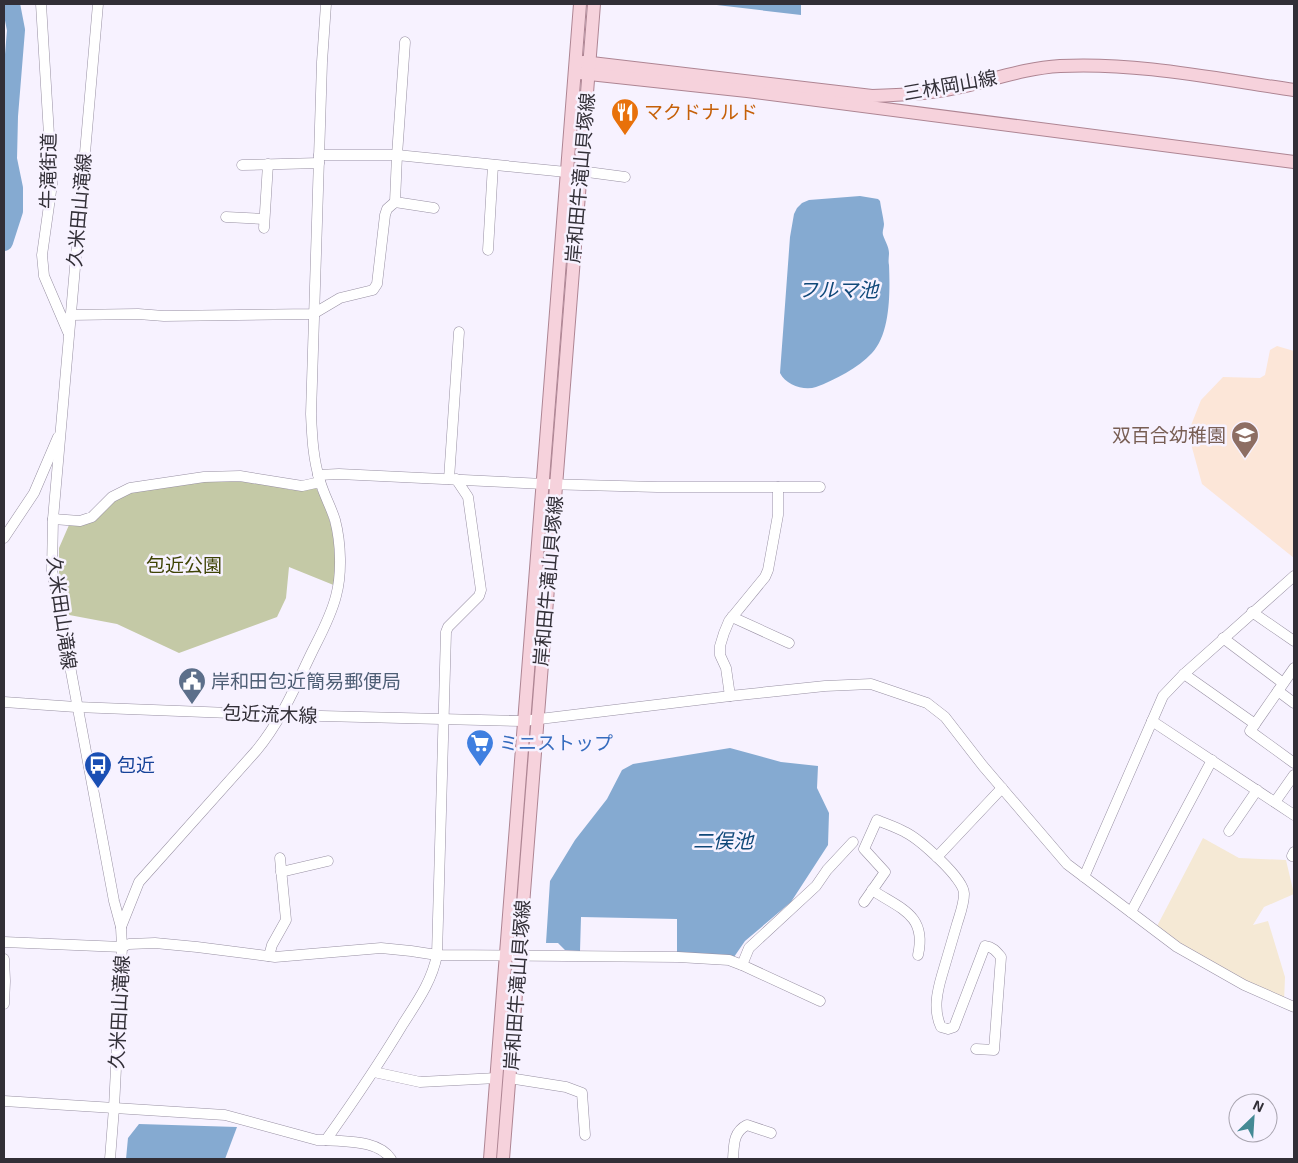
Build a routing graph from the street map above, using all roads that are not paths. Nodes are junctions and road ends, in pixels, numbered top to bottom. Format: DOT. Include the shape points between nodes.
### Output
graph roads {
  1 [pos="41,4"];
  2 [pos="98,4"];
  3 [pos="326,4"];
  4 [pos="580,4"];
  5 [pos="594,4"];
  6 [pos="405,42"];
  7 [pos="575,67"];
  8 [pos="589,68"];
  9 [pos="1294,90"];
  10 [pos="396,156"];
  11 [pos="319,159"];
  12 [pos="1294,162"];
  13 [pos="242,164"];
  14 [pos="268,164"];
  15 [pos="492,165"];
  16 [pos="580,171"];
  17 [pos="566,172"];
  18 [pos="626,177"];
  19 [pos="395,202"];
  20 [pos="434,208"];
  21 [pos="226,217"];
  22 [pos="488,250"];
  23 [pos="313,314"];
  24 [pos="70,315"];
  25 [pos="459,332"];
  26 [pos="69,333"];
  27 [pos="60,431"];
  28 [pos="319,478"];
  29 [pos="452,479"];
  30 [pos="550,484"];
  31 [pos="778,487"];
  32 [pos="820,487"];
  33 [pos="53,519"];
  34 [pos="4,538"];
  35 [pos="1294,576"];
  36 [pos="1252,612"];
  37 [pos="732,617"];
  38 [pos="1223,638"];
  39 [pos="1294,641"];
  40 [pos="789,643"];
  41 [pos="1294,668"];
  42 [pos="1184,674"];
  43 [pos="1281,687"];
  44 [pos="730,696"];
  45 [pos="4,702"];
  46 [pos="1294,703"];
  47 [pos="76,706"];
  48 [pos="282,715"];
  49 [pos="442,718"];
  50 [pos="536,719"];
  51 [pos="523,721"];
  52 [pos="1152,721"];
  53 [pos="1255,724"];
  54 [pos="1212,760"];
  55 [pos="1294,763"];
  56 [pos="1294,775"];
  57 [pos="1002,788"];
  58 [pos="1257,790"];
  59 [pos="1275,802"];
  60 [pos="1294,815"];
  61 [pos="1229,831"];
  62 [pos="854,842"];
  63 [pos="937,857"];
  64 [pos="280,858"];
  65 [pos="328,861"];
  66 [pos="282,872"];
  67 [pos="1084,877"];
  68 [pos="872,890"];
  69 [pos="864,902"];
  70 [pos="1131,912"];
  71 [pos="121,927"];
  72 [pos="4,941"];
  73 [pos="122,947"];
  74 [pos="437,955"];
  75 [pos="918,955"];
  76 [pos="269,956"];
  77 [pos="512,956"];
  78 [pos="4,958"];
  79 [pos="742,965"];
  80 [pos="820,1001"];
  81 [pos="4,1004"];
  82 [pos="1292,1006"];
  83 [pos="976,1049"];
  84 [pos="374,1072"];
  85 [pos="503,1078"];
  86 [pos="4,1101"];
  87 [pos="114,1108"];
  88 [pos="771,1132"];
  89 [pos="585,1134"];
  90 [pos="326,1140"];
  91 [pos="110,1159"];
  92 [pos="391,1159"];
  93 [pos="490,1159"];
  94 [pos="503,1159"];
  95 [pos="733,1159"];
  1 -- 26 [label="street, 牛滝街道" via="52,184 42,255 44,276"];
  2 -- 24 [label="street, 久米田山滝線"];
  3 -- 11 [label="street"];
  4 -- 7 [label="main road, 岸和田牛滝山貝塚線"];
  5 -- 8 [label="main road, 岸和田牛滝山貝塚線"];
  6 -- 10 [label="street"];
  7 -- 8 [label="main road, 三林岡山線"];
  7 -- 17 [label="main road, 岸和田牛滝山貝塚線"];
  8 -- 9 [label="main road, 三林岡山線" via="872,96 934,92 1058,66 1164,72"];
  8 -- 12 [label="main road, 三林岡山線"];
  8 -- 16 [label="main road, 岸和田牛滝山貝塚線"];
  10 -- 11 [label="street"];
  10 -- 15 [label="street"];
  10 -- 19 [label="street"];
  11 -- 14 [label="street"];
  11 -- 23 [label="street"];
  13 -- 14 [label="street"];
  14 -- 21 [label="street" via="264,224"];
  15 -- 17 [label="street"];
  15 -- 22 [label="street"];
  16 -- 18 [label="street"];
  16 -- 30 [label="main road, 岸和田牛滝山貝塚線"];
  17 -- 30 [label="main road, 岸和田牛滝山貝塚線"];
  19 -- 20 [label="street"];
  19 -- 23 [label="street" via="385,215 377,284 373,290 340,298"];
  23 -- 24 [label="street"];
  23 -- 28 [label="street" via="311,423"];
  24 -- 26 [label="street, 久米田山滝線"];
  25 -- 29 [label="street"];
  26 -- 27 [label="street, 久米田山滝線"];
  27 -- 33 [label="street, 久米田山滝線"];
  27 -- 34 [label="street" via="34,493"];
  28 -- 29 [label="street" via="339,474"];
  28 -- 33 [label="street" via="302,486 240,476 204,477 130,488 80,521"];
  28 -- 48 [label="street" via="335,520 339,544 337,595"];
  29 -- 30 [label="street"];
  29 -- 49 [label="street" via="468,497 481,590 446,632"];
  30 -- 31 [label="street"];
  30 -- 50 [label="main road, 岸和田牛滝山貝塚線"];
  30 -- 51 [label="main road, 岸和田牛滝山貝塚線"];
  31 -- 32 [label="street"];
  31 -- 37 [label="street" via="778,515 768,570"];
  33 -- 47 [label="street, 久米田山滝線" via="52,570"];
  35 -- 36 [label="street"];
  36 -- 38 [label="street"];
  36 -- 39 [label="street"];
  37 -- 40 [label="street"];
  37 -- 44 [label="street" via="720,646"];
  38 -- 42 [label="street"];
  38 -- 43 [label="street"];
  41 -- 43 [label="street"];
  42 -- 52 [label="street" via="1163,696"];
  42 -- 53 [label="street"];
  43 -- 46 [label="street"];
  43 -- 53 [label="street"];
  44 -- 50 [label="street, 包近流木線"];
  44 -- 57 [label="street, 包近流木線" via="862,684 888,689 927,703 945,717"];
  45 -- 47 [label="street, 包近流木線"];
  47 -- 48 [label="street, 包近流木線"];
  47 -- 71 [label="street, 久米田山滝線"];
  48 -- 49 [label="street, 包近流木線"];
  48 -- 71 [label="street" via="256,752 139,882"];
  49 -- 51 [label="street, 包近流木線"];
  49 -- 74 [label="street"];
  50 -- 51 [label="street, 包近流木線"];
  50 -- 77 [label="main road, 岸和田牛滝山貝塚線" via="534,767"];
  51 -- 77 [label="main road, 岸和田牛滝山貝塚線"];
  52 -- 54 [label="street"];
  52 -- 67 [label="street"];
  53 -- 55 [label="street" via="1250,731"];
  54 -- 58 [label="street"];
  54 -- 70 [label="street"];
  56 -- 59 [label="street"];
  57 -- 63 [label="street"];
  57 -- 67 [label="street, 包近流木線" via="1067,864"];
  58 -- 59 [label="street"];
  58 -- 61 [label="street"];
  59 -- 60 [label="street"];
  62 -- 79 [label="street" via="816,886 749,948"];
  63 -- 68 [label="street" via="919,840 877,820 864,849 884,872"];
  63 -- 83 [label="street" via="962,884 964,892 935,1007 940,1027 954,1027 985,946 992,947 1001,957 994,1050"];
  64 -- 66 [label="street"];
  65 -- 66 [label="street"];
  66 -- 76 [label="street" via="286,920"];
  67 -- 70 [label="street, 包近流木線"];
  68 -- 69 [label="street"];
  68 -- 75 [label="street" via="912,916 921,935"];
  70 -- 82 [label="street, 包近流木線" via="1197,958 1244,985"];
  71 -- 73 [label="street, 久米田山滝線"];
  72 -- 73 [label="street"];
  72 -- 78 [label="street"];
  73 -- 76 [label="street" via="155,943"];
  73 -- 87 [label="street, 久米田山滝線"];
  74 -- 76 [label="street" via="381,948"];
  74 -- 77 [label="street"];
  74 -- 84 [label="street" via="433,973"];
  77 -- 79 [label="street" via="678,957 728,960"];
  77 -- 85 [label="main road, 岸和田牛滝山貝塚線"];
  78 -- 81 [label="street"];
  79 -- 80 [label="street"];
  84 -- 85 [label="street" via="420,1082"];
  84 -- 90 [label="street"];
  85 -- 89 [label="street" via="566,1087 582,1093"];
  85 -- 93 [label="main road, 岸和田牛滝山貝塚線"];
  85 -- 94 [label="main road, 岸和田牛滝山貝塚線"];
  86 -- 87 [label="street"];
  87 -- 90 [label="street" via="225,1115"];
  87 -- 91 [label="street, 久米田山滝線"];
  88 -- 95 [label="street" via="747,1125 740,1128 735,1135"];
  90 -- 92 [label="street" via="365,1144 381,1149"];
}
